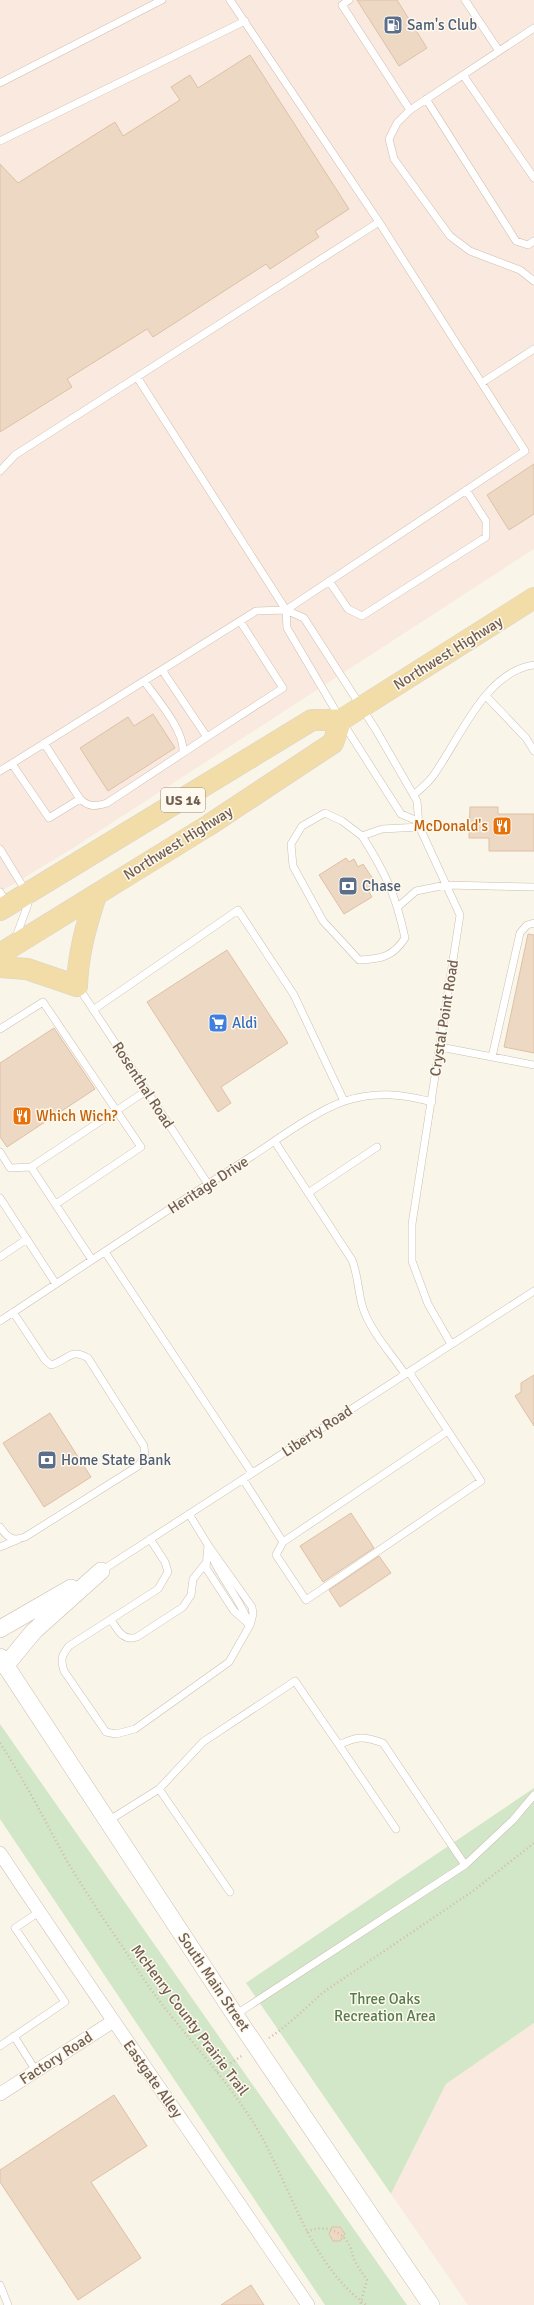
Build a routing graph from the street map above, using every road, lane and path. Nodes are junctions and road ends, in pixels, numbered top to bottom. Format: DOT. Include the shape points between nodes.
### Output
graph roads {
  1 [pos="162,0"];
  2 [pos="230,0"];
  3 [pos="349,0"];
  4 [pos="465,0"];
  5 [pos="340,2"];
  6 [pos="245,21"];
  7 [pos="534,28"];
  8 [pos="499,51"];
  9 [pos="464,75"];
  10 [pos="0,82"];
  11 [pos="426,99"];
  12 [pos="410,110"];
  13 [pos="0,141"];
  14 [pos="534,178"];
  15 [pos="379,222"];
  16 [pos="534,241"];
  17 [pos="534,280"];
  18 [pos="534,349"];
  19 [pos="137,377"];
  20 [pos="483,382"];
  21 [pos="0,471"];
  22 [pos="466,490"];
  23 [pos="329,581"];
  24 [pos="534,598"];
  25 [pos="286,610"];
  26 [pos="240,621"];
  27 [pos="534,665"];
  28 [pos="162,670"];
  29 [pos="144,681"];
  30 [pos="486,696"];
  31 [pos="361,707"];
  32 [pos="341,720"];
  33 [pos="206,737"];
  34 [pos="44,743"];
  35 [pos="534,751"];
  36 [pos="183,753"];
  37 [pos="12,764"];
  38 [pos="0,771"];
  39 [pos="414,795"];
  40 [pos="80,799"];
  41 [pos="420,827"];
  42 [pos="362,836"];
  43 [pos="0,849"];
  44 [pos="446,885"];
  45 [pos="534,887"];
  46 [pos="27,893"];
  47 [pos="96,896"];
  48 [pos="3,903"];
  49 [pos="398,906"];
  50 [pos="534,923"];
  51 [pos="7,949"];
  52 [pos="0,967"];
  53 [pos="77,986"];
  54 [pos="94,1010"];
  55 [pos="0,1029"];
  56 [pos="440,1047"];
  57 [pos="492,1057"];
  58 [pos="534,1065"];
  59 [pos="146,1090"];
  60 [pos="344,1101"];
  61 [pos="432,1102"];
  62 [pos="117,1110"];
  63 [pos="274,1142"];
  64 [pos="377,1147"];
  65 [pos="0,1152"];
  66 [pos="31,1167"];
  67 [pos="208,1184"];
  68 [pos="308,1193"];
  69 [pos="1,1202"];
  70 [pos="56,1204"];
  71 [pos="27,1239"];
  72 [pos="105,1252"];
  73 [pos="0,1258"];
  74 [pos="92,1260"];
  75 [pos="56,1284"];
  76 [pos="534,1291"];
  77 [pos="13,1312"];
  78 [pos="0,1321"];
  79 [pos="451,1344"];
  80 [pos="407,1373"];
  81 [pos="448,1431"];
  82 [pos="252,1473"];
  83 [pos="242,1479"];
  84 [pos="189,1514"];
  85 [pos="0,1527"];
  86 [pos="150,1539"];
  87 [pos="17,1540"];
  88 [pos="283,1542"];
  89 [pos="208,1545"];
  90 [pos="0,1547"];
  91 [pos="205,1564"];
  92 [pos="101,1571"];
  93 [pos="111,1620"];
  94 [pos="250,1625"];
  95 [pos="0,1629"];
  96 [pos="3,1662"];
  97 [pos="0,1743"];
  98 [pos="339,1745"];
  99 [pos="159,1789"];
  100 [pos="534,1795"];
  101 [pos="107,1822"];
  102 [pos="396,1830"];
  103 [pos="534,1843"];
  104 [pos="0,1853"];
  105 [pos="464,1865"];
  106 [pos="230,1892"];
  107 [pos="39,1912"];
  108 [pos="235,2015"];
  109 [pos="112,2022"];
  110 [pos="14,2036"];
  111 [pos="0,2046"];
  112 [pos="257,2046"];
  113 [pos="36,2071"];
  114 [pos="217,2072"];
  115 [pos="0,2094"];
  116 [pos="307,2232"];
  117 [pos="0,2285"];
  118 [pos="361,2301"];
  119 [pos="8,2305"];
  120 [pos="308,2305"];
  121 [pos="360,2305"];
  122 [pos="366,2305"];
  123 [pos="431,2305"];
  1 -- 10 [label="lane"];
  2 -- 6 [label="lane"];
  3 -- 5 [label="lane"];
  4 -- 8 [label="lane"];
  5 -- 12 [label="lane"];
  6 -- 13 [label="lane"];
  6 -- 15 [label="lane"];
  7 -- 8 [label="lane"];
  8 -- 9 [label="lane"];
  9 -- 11 [label="lane"];
  9 -- 14 [label="lane"];
  11 -- 12 [label="lane"];
  11 -- 16 [label="lane" via="516,241 528,245"];
  12 -- 17 [label="lane" via="397,123 389,139 394,159 436,217 450,236 470,251 520,270"];
  15 -- 19 [label="lane"];
  15 -- 20 [label="lane"];
  18 -- 20 [label="lane"];
  19 -- 21 [label="lane" via="15,455"];
  19 -- 25 [label="lane"];
  20 -- 22 [label="lane" via="525,451"];
  22 -- 23 [label="lane"];
  22 -- 23 [label="lane" via="486,521 486,537 362,616 348,609"];
  23 -- 25 [label="lane"];
  24 -- 31 [label="main road, Northwest Highway"];
  25 -- 26 [label="lane" via="256,611"];
  25 -- 31 [label="lane" via="304,618"];
  25 -- 32 [label="lane" via="287,628"];
  26 -- 28 [label="lane"];
  26 -- 33 [label="lane" via="283,688"];
  27 -- 30 [label="lane" via="523,666 509,675"];
  28 -- 29 [label="lane"];
  28 -- 33 [label="lane"];
  29 -- 34 [label="lane"];
  29 -- 36 [label="lane" via="180,735 184,745"];
  30 -- 35 [label="lane" via="526,738"];
  30 -- 39 [label="lane" via="478,704 434,775"];
  31 -- 32 [label="main road, Northwest Highway"];
  31 -- 39 [label="lane"];
  32 -- 41 [label="lane" via="401,814 415,820"];
  32 -- 46 [label="main road, US 14" via="312,720"];
  32 -- 47 [label="main road, Northwest Highway / US 14" via="333,743"];
  33 -- 36 [label="lane"];
  34 -- 37 [label="lane"];
  34 -- 40 [label="lane"];
  36 -- 40 [label="lane" via="107,803 96,807 87,805"];
  37 -- 38 [label="lane"];
  37 -- 40 [label="lane" via="49,818"];
  39 -- 41 [label="lane"];
  41 -- 42 [label="lane" via="382,829"];
  41 -- 44 [label="lane, Crystal Point Road"];
  42 -- 49 [label="lane" via="382,867"];
  42 -- 49 [label="lane" via="342,821 325,813 302,826 291,844 294,866 323,921 359,960 380,959 398,949 405,938"];
  43 -- 46 [label="lane"];
  44 -- 45 [label="lane"];
  44 -- 49 [label="lane" via="416,891"];
  44 -- 56 [label="lane, Crystal Point Road" via="460,915"];
  46 -- 48 [label="main road, US 14"];
  46 -- 51 [label="lane" via="26,915"];
  47 -- 51 [label="main road, Northwest Highway / US 14"];
  47 -- 53 [label="main road" via="82,939"];
  50 -- 57 [label="lane" via="527,925 520,933"];
  52 -- 53 [label="main road" via="27,969"];
  53 -- 54 [label="lane, Rosenthal Road"];
  54 -- 59 [label="lane, Rosenthal Road"];
  54 -- 60 [label="lane" via="238,910 294,995"];
  55 -- 62 [label="lane" via="43,1002"];
  56 -- 57 [label="lane"];
  56 -- 61 [label="lane, Crystal Point Road"];
  57 -- 58 [label="lane"];
  59 -- 62 [label="lane"];
  59 -- 67 [label="lane, Rosenthal Road"];
  60 -- 61 [label="lane, Heritage Drive" via="385,1094 406,1095"];
  60 -- 63 [label="lane, Heritage Drive"];
  61 -- 79 [label="lane, Crystal Point Road" via="418,1171 412,1224 412,1261 428,1304"];
  62 -- 66 [label="lane"];
  62 -- 70 [label="lane" via="142,1147"];
  63 -- 67 [label="lane, Heritage Drive"];
  63 -- 68 [label="lane"];
  64 -- 68 [label="lane"];
  65 -- 66 [label="lane" via="10,1168"];
  66 -- 70 [label="lane"];
  67 -- 72 [label="lane, Heritage Drive"];
  68 -- 80 [label="lane" via="352,1260 362,1305 368,1319"];
  69 -- 71 [label="lane"];
  70 -- 74 [label="lane"];
  71 -- 73 [label="lane"];
  71 -- 75 [label="lane"];
  72 -- 74 [label="lane, Heritage Drive"];
  72 -- 82 [label="lane"];
  74 -- 75 [label="lane, Heritage Drive"];
  75 -- 77 [label="lane, Heritage Drive"];
  76 -- 79 [label="lane, Liberty Road"];
  77 -- 78 [label="lane, Heritage Drive"];
  77 -- 87 [label="lane" via="51,1365 75,1353 88,1358 144,1446 145,1457 138,1466"];
  79 -- 80 [label="lane, Liberty Road"];
  80 -- 81 [label="lane"];
  80 -- 82 [label="lane, Liberty Road"];
  81 -- 88 [label="lane"];
  81 -- 88 [label="lane" via="481,1481 306,1600 276,1555"];
  82 -- 83 [label="lane, Liberty Road"];
  83 -- 84 [label="lane, Liberty Road"];
  83 -- 88 [label="lane"];
  84 -- 86 [label="lane, Liberty Road"];
  84 -- 89 [label="lane"];
  85 -- 87 [label="lane" via="10,1539"];
  86 -- 92 [label="lane, Liberty Road"];
  86 -- 93 [label="lane" via="168,1572 164,1582 151,1594"];
  87 -- 90 [label="lane"];
  89 -- 91 [label="lane"];
  89 -- 94 [label="lane" via="214,1563"];
  91 -- 93 [label="lane" via="192,1579 188,1601 183,1607 137,1638 130,1640 124,1637"];
  91 -- 94 [label="lane" via="231,1607"];
  92 -- 95 [label="street"];
  92 -- 96 [label="street"];
  93 -- 94 [label="lane" via="69,1646 62,1655 61,1662 64,1671 100,1726 106,1732 116,1734 135,1729 230,1662"];
  96 -- 101 [label="street, South Main Street"];
  97 -- 114 [label="path, McHenry County Prairie Trail" via="34,1797 68,1861 124,1949 158,1999"];
  98 -- 99 [label="lane" via="295,1680 203,1742"];
  98 -- 102 [label="lane"];
  98 -- 105 [label="lane" via="354,1738 370,1738 383,1743"];
  99 -- 101 [label="lane"];
  99 -- 106 [label="lane"];
  100 -- 105 [label="lane" via="513,1820"];
  101 -- 108 [label="street, South Main Street"];
  103 -- 112 [label="path" via="473,1891 325,1991 289,2025"];
  104 -- 107 [label="street, Eastgate Alley"];
  105 -- 108 [label="lane"];
  107 -- 109 [label="street, Eastgate Alley"];
  107 -- 110 [label="lane" via="15,1928 64,2002"];
  108 -- 112 [label="street, South Main Street"];
  109 -- 113 [label="street, Factory Road"];
  109 -- 120 [label="street, Eastgate Alley" via="161,2088"];
  110 -- 111 [label="lane"];
  110 -- 113 [label="lane"];
  112 -- 114 [label="path"];
  112 -- 123 [label="street, South Main Street"];
  113 -- 115 [label="street, Factory Road"];
  114 -- 116 [label="path, McHenry County Prairie Trail" via="260,2134"];
  116 -- 118 [label="path, McHenry County Prairie Trail" via="338,2280"];
  116 -- 118 [label="path" via="322,2227 345,2238 367,2280"];
  117 -- 119 [label="lane"];
  118 -- 121 [label="path"];
  118 -- 122 [label="path, McHenry County Prairie Trail"];
}
